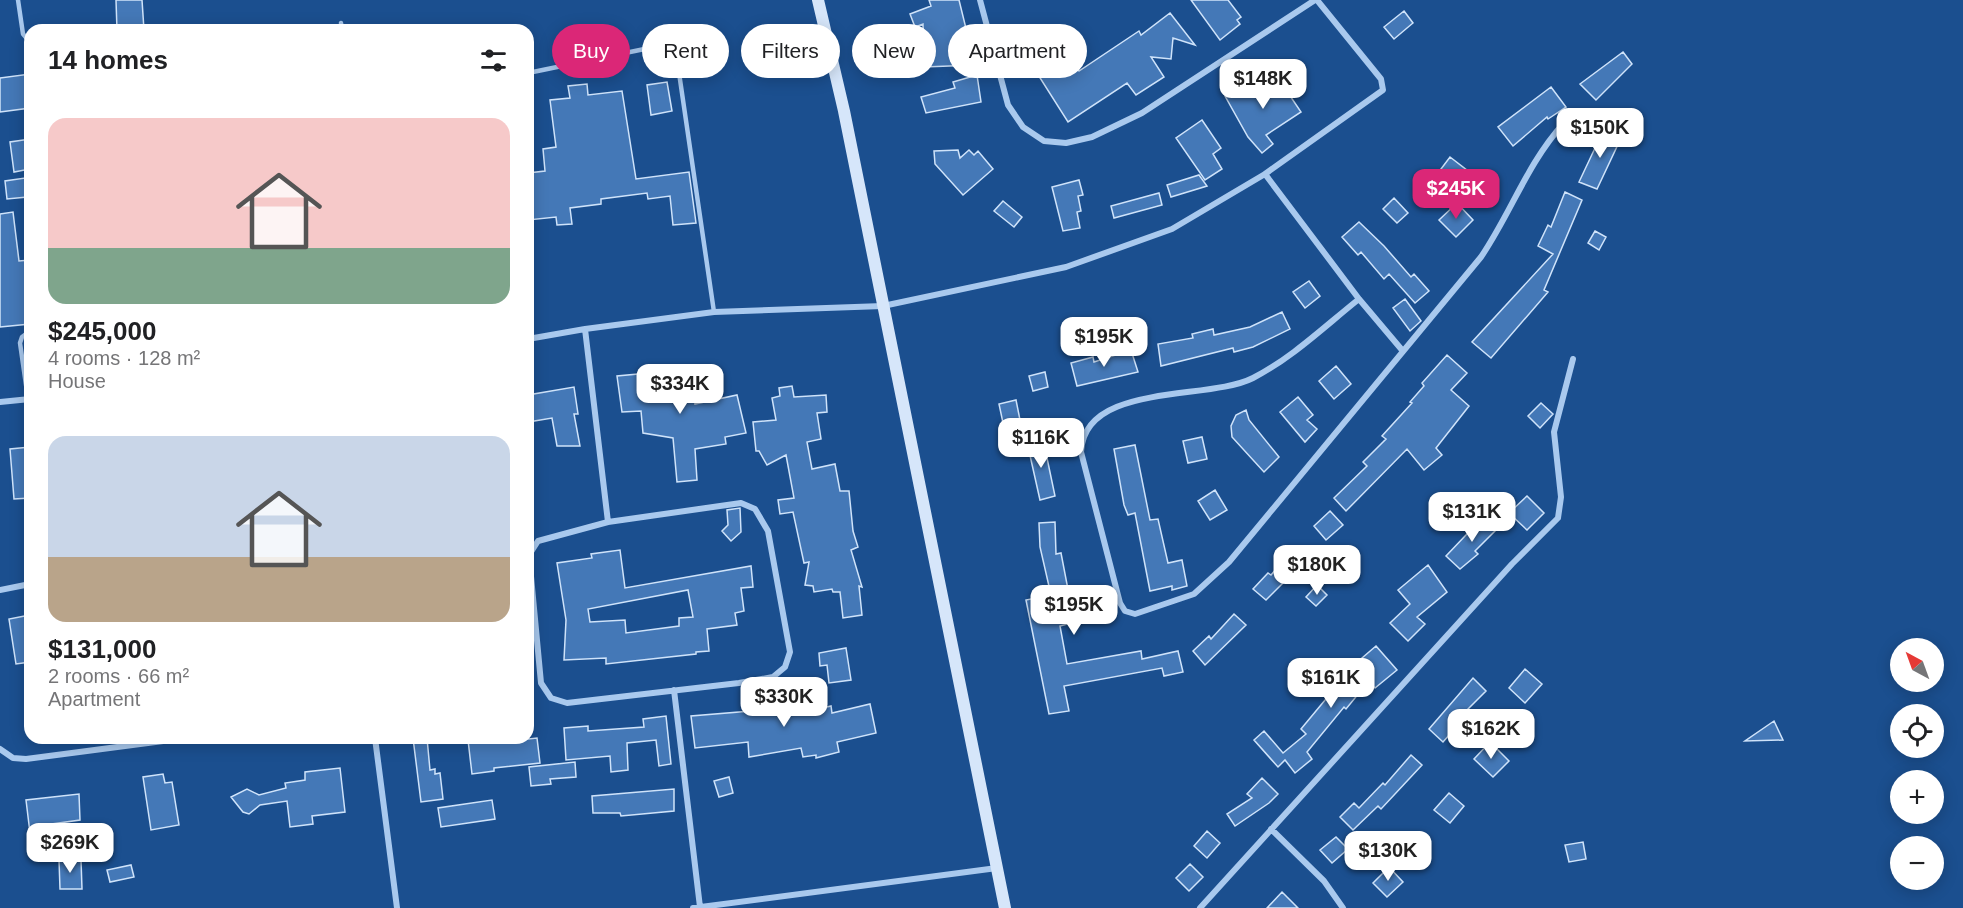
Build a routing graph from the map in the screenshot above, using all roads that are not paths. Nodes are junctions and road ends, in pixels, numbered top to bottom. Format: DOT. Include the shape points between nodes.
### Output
graph roads {
  1 [pos="18,0"];
  2 [pos="818,0"];
  3 [pos="980,0"];
  4 [pos="1316,0"];
  5 [pos="24,35"];
  6 [pos="534,72"];
  7 [pos="1563,124"];
  8 [pos="1265,174"];
  9 [pos="1359,299"];
  10 [pos="883,306"];
  11 [pos="714,312"];
  12 [pos="585,328"];
  13 [pos="24,334"];
  14 [pos="534,338"];
  15 [pos="1402,350"];
  16 [pos="1573,359"];
  17 [pos="24,368"];
  18 [pos="24,400"];
  19 [pos="0,402"];
  20 [pos="608,522"];
  21 [pos="534,546"];
  22 [pos="24,585"];
  23 [pos="0,590"];
  24 [pos="534,614"];
  25 [pos="674,690"];
  26 [pos="140,744"];
  27 [pos="376,744"];
  28 [pos="0,749"];
  29 [pos="1271,829"];
  30 [pos="997,868"];
  31 [pos="397,908"];
  32 [pos="697,908"];
  33 [pos="1005,908"];
  34 [pos="1200,908"];
  35 [pos="1343,908"];
  1 -- 5 [label="lane"];
  2 -- 10 [label="street"];
  3 -- 4 [label="street" via="1008,105 1023,127 1044,141 1066,143 1092,137 1142,113"];
  4 -- 8 [label="street" via="1381,79 1383,90"];
  6 -- 11 [label="lane" via="664,45 672,51 677,59"];
  7 -- 15 [label="street" via="1543,146 1481,257"];
  8 -- 9 [label="street"];
  8 -- 10 [label="street" via="1146,241 1066,267"];
  9 -- 15 [label="street"];
  9 -- 15 [label="street" via="1276,365 1250,379 1225,388 1131,400 1107,412 1088,429 1081,452 1125,611 1135,614 1178,601 1209,582"];
  10 -- 11 [label="street"];
  10 -- 30 [label="street"];
  11 -- 12 [label="street"];
  12 -- 14 [label="street"];
  12 -- 20 [label="street"];
  13 -- 17 [label="lane" via="20,343"];
  16 -- 29 [label="street" via="1554,432 1561,497 1558,518"];
  18 -- 19 [label="street"];
  20 -- 21 [label="street" via="548,537"];
  20 -- 25 [label="street" via="741,503 755,509 768,531 790,652 785,667 773,677"];
  22 -- 23 [label="street"];
  24 -- 25 [label="street" via="541,683 551,698 567,703"];
  25 -- 32 [label="street"];
  26 -- 28 [label="street" via="26,759 14,758"];
  27 -- 31 [label="street"];
  29 -- 34 [label="street"];
  29 -- 35 [label="street" via="1324,882"];
  30 -- 32 [label="street"];
  30 -- 33 [label="street"];
}
